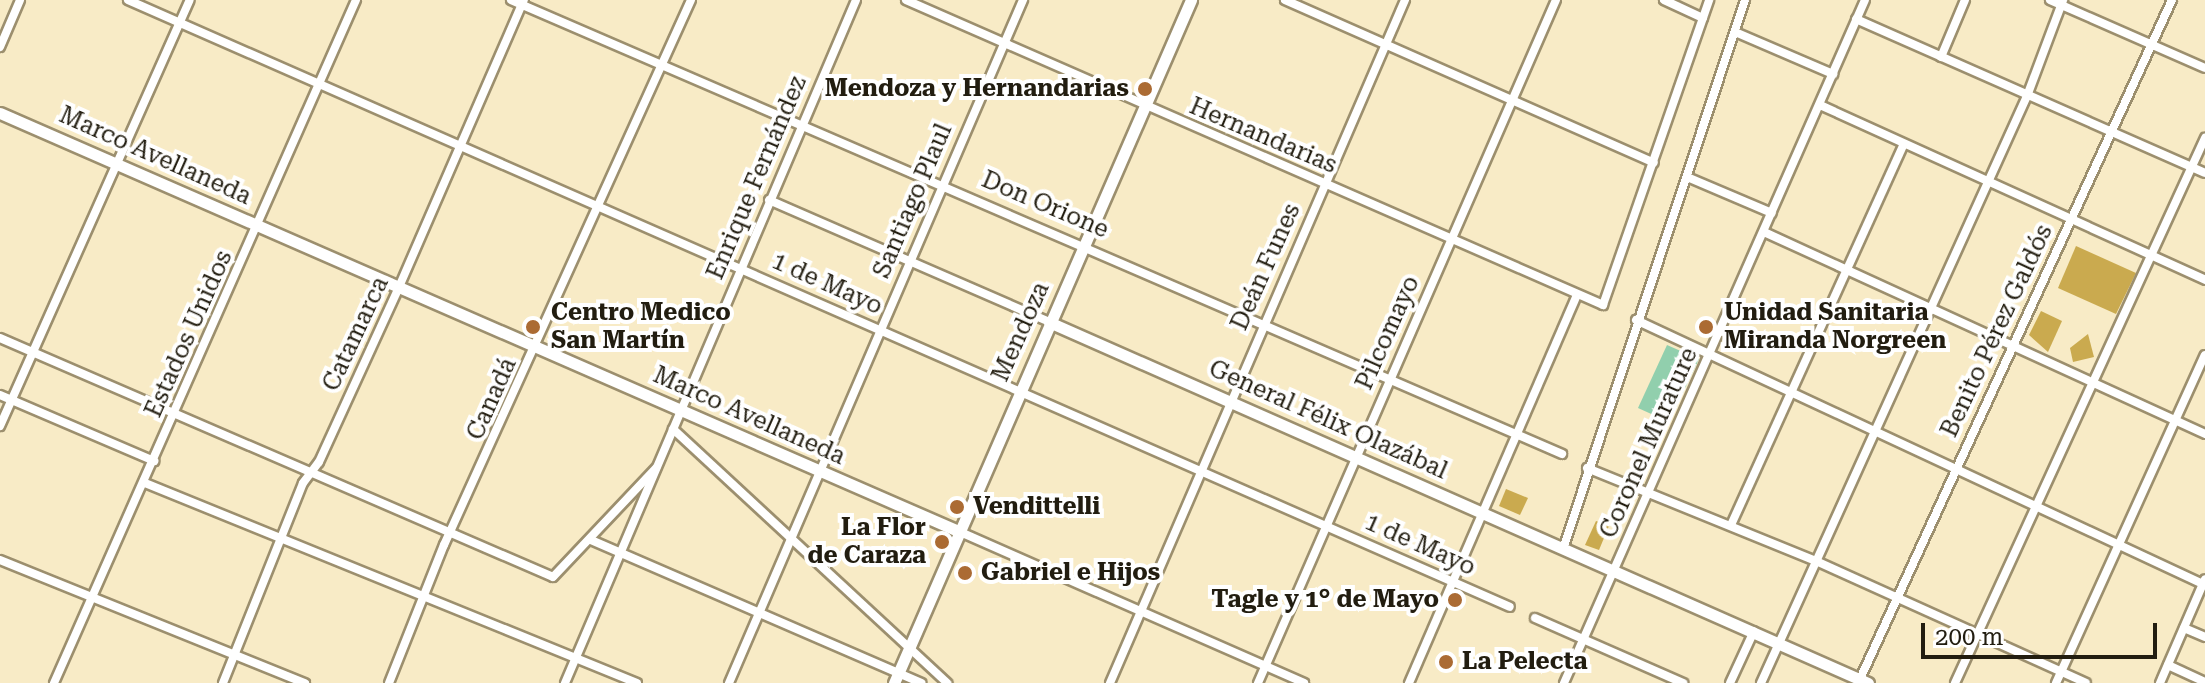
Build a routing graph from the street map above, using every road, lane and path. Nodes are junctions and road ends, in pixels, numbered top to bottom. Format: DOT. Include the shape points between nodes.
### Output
graph roads {
  1 [pos="20,0"];
  2 [pos="128,0"];
  3 [pos="190,0"];
  4 [pos="356,0"];
  5 [pos="511,0"];
  6 [pos="691,0"];
  7 [pos="856,0"];
  8 [pos="906,0"];
  9 [pos="1023,0"];
  10 [pos="1191,0"];
  11 [pos="1285,0"];
  12 [pos="1405,0"];
  13 [pos="1556,0"];
  14 [pos="1664,0"];
  15 [pos="1709,0"];
  16 [pos="1745,0"];
  17 [pos="1865,0"];
  18 [pos="1965,0"];
  19 [pos="2050,0"];
  20 [pos="2172,0"];
  21 [pos="523,2"];
  22 [pos="2062,2"];
  23 [pos="1703,18"];
  24 [pos="1856,19"];
  25 [pos="180,23"];
  26 [pos="1735,32"];
  27 [pos="1004,42"];
  28 [pos="1386,43"];
  29 [pos="2152,44"];
  30 [pos="0,47"];
  31 [pos="1941,57"];
  32 [pos="661,67"];
  33 [pos="2205,68"];
  34 [pos="1833,74"];
  35 [pos="320,85"];
  36 [pos="2027,96"];
  37 [pos="1512,100"];
  38 [pos="1820,105"];
  39 [pos="1144,107"];
  40 [pos="0,113"];
  41 [pos="802,123"];
  42 [pos="2111,133"];
  43 [pos="2205,138"];
  44 [pos="1904,144"];
  45 [pos="461,147"];
  46 [pos="116,163"];
  47 [pos="1654,163"];
  48 [pos="2192,167"];
  49 [pos="2205,173"];
  50 [pos="1687,177"];
  51 [pos="1987,181"];
  52 [pos="942,183"];
  53 [pos="1324,184"];
  54 [pos="769,200"];
  55 [pos="601,208"];
  56 [pos="1772,213"];
  57 [pos="2070,220"];
  58 [pos="259,226"];
  59 [pos="1764,232"];
  60 [pos="1451,240"];
  61 [pos="1085,243"];
  62 [pos="2150,255"];
  63 [pos="909,260"];
  64 [pos="740,267"];
  65 [pos="1847,270"];
  66 [pos="2205,280"];
  67 [pos="399,287"];
  68 [pos="1577,295"];
  69 [pos="1931,309"];
  70 [pos="1636,320"];
  71 [pos="1049,322"];
  72 [pos="1264,323"];
  73 [pos="880,329"];
  74 [pos="0,338"];
  75 [pos="2012,346"];
  76 [pos="537,348"];
  77 [pos="33,350"];
  78 [pos="2205,355"];
  79 [pos="1709,356"];
  80 [pos="1390,380"];
  81 [pos="2092,383"];
  82 [pos="1020,391"];
  83 [pos="0,395"];
  84 [pos="1790,396"];
  85 [pos="11,400"];
  86 [pos="1229,400"];
  87 [pos="679,410"];
  88 [pos="175,412"];
  89 [pos="2175,421"];
  90 [pos="0,426"];
  91 [pos="673,429"];
  92 [pos="1516,434"];
  93 [pos="1876,434"];
  94 [pos="2205,434"];
  95 [pos="1562,454"];
  96 [pos="1356,456"];
  97 [pos="154,461"];
  98 [pos="656,468"];
  99 [pos="1587,468"];
  100 [pos="1199,469"];
  101 [pos="818,471"];
  102 [pos="1955,471"];
  103 [pos="311,472"];
  104 [pos="145,483"];
  105 [pos="1649,491"];
  106 [pos="2036,508"];
  107 [pos="1483,512"];
  108 [pos="1326,525"];
  109 [pos="1731,525"];
  110 [pos="958,531"];
  111 [pos="450,534"];
  112 [pos="591,540"];
  113 [pos="791,540"];
  114 [pos="281,541"];
  115 [pos="1564,546"];
  116 [pos="2119,547"];
  117 [pos="620,552"];
  118 [pos="0,560"];
  119 [pos="1816,561"];
  120 [pos="1614,569"];
  121 [pos="1453,581"];
  122 [pos="2204,583"];
  123 [pos="92,596"];
  124 [pos="423,598"];
  125 [pos="1896,598"];
  126 [pos="1510,607"];
  127 [pos="759,612"];
  128 [pos="1140,612"];
  129 [pos="1535,618"];
  130 [pos="2184,628"];
  131 [pos="1754,631"];
  132 [pos="1978,635"];
  133 [pos="2205,637"];
  134 [pos="1583,638"];
  135 [pos="1780,643"];
  136 [pos="909,649"];
  137 [pos="234,654"];
  138 [pos="575,659"];
  139 [pos="2168,665"];
  140 [pos="1265,666"];
  141 [pos="2060,672"];
  142 [pos="896,678"];
  143 [pos="1864,681"];
  144 [pos="2205,682"];
  145 [pos="54,683"];
  146 [pos="223,683"];
  147 [pos="305,683"];
  148 [pos="389,683"];
  149 [pos="565,683"];
  150 [pos="637,683"];
  151 [pos="729,683"];
  152 [pos="921,683"];
  153 [pos="947,683"];
  154 [pos="1110,683"];
  155 [pos="1258,683"];
  156 [pos="1304,683"];
  157 [pos="1409,683"];
  158 [pos="1564,683"];
  159 [pos="1683,683"];
  160 [pos="1730,683"];
  161 [pos="1761,683"];
  162 [pos="1955,683"];
  163 [pos="2056,683"];
  164 [pos="2086,683"];
  165 [pos="2160,683"];
  1 -- 30 [label="street"];
  2 -- 25 [label="street, 1 de Mayo"];
  3 -- 25 [label="street"];
  4 -- 35 [label="street, Estados Unidos"];
  5 -- 21 [label="street, Don Orione"];
  6 -- 32 [label="street, Canadá"];
  7 -- 41 [label="street, Enrique Fernández"];
  8 -- 27 [label="street, Hernandarias"];
  9 -- 27 [label="street, Santiago Plaul"];
  10 -- 39 [label="street, Mendoza"];
  11 -- 28 [label="street"];
  12 -- 28 [label="street, Deán Funes"];
  13 -- 37 [label="street, Pilcomayo"];
  14 -- 23 [label="street"];
  15 -- 23 [label="street"];
  16 -- 26 [label="street"];
  17 -- 24 [label="street, Coronel Murature"];
  18 -- 31 [label="street"];
  19 -- 22 [label="street"];
  20 -- 29 [label="street, Benito Pérez Galdós"];
  21 -- 32 [label="street, Don Orione"];
  21 -- 45 [label="street, Catamarca"];
  22 -- 29 [label="street"];
  22 -- 36 [label="street"];
  23 -- 47 [label="street"];
  24 -- 31 [label="street"];
  24 -- 34 [label="street, Coronel Murature"];
  25 -- 35 [label="street, 1 de Mayo"];
  25 -- 46 [label="street"];
  26 -- 34 [label="street"];
  26 -- 50 [label="street"];
  27 -- 39 [label="street, Hernandarias"];
  27 -- 52 [label="street, Santiago Plaul"];
  28 -- 37 [label="street"];
  28 -- 53 [label="street, Deán Funes"];
  29 -- 33 [label="street"];
  29 -- 42 [label="street, Benito Pérez Galdós"];
  31 -- 36 [label="street"];
  32 -- 41 [label="street, Don Orione"];
  32 -- 55 [label="street, Canadá"];
  34 -- 38 [label="street, Coronel Murature"];
  35 -- 45 [label="street, 1 de Mayo"];
  35 -- 58 [label="street, Estados Unidos"];
  36 -- 42 [label="street"];
  36 -- 51 [label="street"];
  37 -- 47 [label="street"];
  37 -- 60 [label="street, Pilcomayo"];
  38 -- 44 [label="street"];
  38 -- 56 [label="street, Coronel Murature"];
  39 -- 53 [label="street, Hernandarias"];
  39 -- 61 [label="street, Mendoza"];
  40 -- 46 [label="street, Marco Avellaneda"];
  41 -- 52 [label="street, Don Orione"];
  41 -- 54 [label="street, Enrique Fernández"];
  42 -- 48 [label="street"];
  42 -- 57 [label="street, Benito Pérez Galdós"];
  43 -- 48 [label="street"];
  44 -- 51 [label="street"];
  44 -- 65 [label="street"];
  45 -- 55 [label="street, 1 de Mayo"];
  45 -- 67 [label="street, Catamarca"];
  46 -- 58 [label="street, Marco Avellaneda"];
  46 -- 77 [label="street"];
  47 -- 68 [label="street, Hernandarias" via="1606,304"];
  48 -- 49 [label="street"];
  48 -- 62 [label="street"];
  50 -- 56 [label="street"];
  50 -- 70 [label="street"];
  51 -- 57 [label="street"];
  51 -- 69 [label="street"];
  52 -- 61 [label="street, Don Orione"];
  52 -- 63 [label="street, Santiago Plaul"];
  53 -- 60 [label="street, Hernandarias"];
  53 -- 72 [label="street, Deán Funes"];
  54 -- 63 [label="street, General Félix Olazábal"];
  54 -- 64 [label="street, Enrique Fernández"];
  55 -- 64 [label="street, 1 de Mayo"];
  55 -- 76 [label="street, Canadá"];
  56 -- 59 [label="street, Coronel Murature"];
  57 -- 62 [label="street"];
  57 -- 75 [label="street, Benito Pérez Galdós"];
  58 -- 67 [label="street, Marco Avellaneda"];
  58 -- 88 [label="street, Estados Unidos"];
  59 -- 65 [label="street"];
  59 -- 79 [label="street, Coronel Murature"];
  60 -- 68 [label="street, Hernandarias"];
  60 -- 80 [label="street, Pilcomayo"];
  61 -- 71 [label="street, Mendoza"];
  61 -- 72 [label="street, Don Orione"];
  62 -- 66 [label="street"];
  62 -- 81 [label="street"];
  63 -- 71 [label="street, General Félix Olazábal"];
  63 -- 73 [label="street, Santiago Plaul"];
  64 -- 73 [label="street, 1 de Mayo"];
  64 -- 87 [label="street, Enrique Fernández"];
  65 -- 69 [label="street"];
  65 -- 84 [label="street"];
  67 -- 76 [label="street, Marco Avellaneda"];
  67 -- 103 [label="street, Catamarca"];
  68 -- 92 [label="street"];
  69 -- 75 [label="street"];
  69 -- 93 [label="street"];
  70 -- 79 [label="street"];
  70 -- 99 [label="street"];
  71 -- 82 [label="street, Mendoza"];
  71 -- 86 [label="street, General Félix Olazábal"];
  72 -- 80 [label="street, Don Orione"];
  72 -- 86 [label="street, Deán Funes"];
  73 -- 82 [label="street, 1 de Mayo"];
  73 -- 101 [label="street, Santiago Plaul"];
  74 -- 77 [label="street"];
  75 -- 81 [label="street"];
  75 -- 102 [label="street, Benito Pérez Galdós"];
  76 -- 87 [label="street, Marco Avellaneda"];
  76 -- 111 [label="street, Canadá"];
  77 -- 85 [label="street"];
  77 -- 88 [label="street"];
  78 -- 89 [label="street"];
  79 -- 84 [label="street"];
  79 -- 105 [label="street, Coronel Murature"];
  80 -- 92 [label="street, Don Orione"];
  80 -- 96 [label="street, Pilcomayo"];
  81 -- 89 [label="street"];
  81 -- 106 [label="street"];
  82 -- 100 [label="street, 1 de Mayo"];
  82 -- 110 [label="street, Mendoza"];
  83 -- 85 [label="street"];
  84 -- 93 [label="street"];
  84 -- 109 [label="street"];
  85 -- 90 [label="street"];
  85 -- 97 [label="street"];
  86 -- 96 [label="street, General Félix Olazábal"];
  86 -- 100 [label="street, Deán Funes"];
  87 -- 91 [label="street, Enrique Fernández"];
  87 -- 101 [label="street, Marco Avellaneda"];
  88 -- 97 [label="street, Estados Unidos"];
  88 -- 103 [label="street"];
  89 -- 94 [label="street"];
  89 -- 116 [label="street"];
  91 -- 98 [label="street, Enrique Fernández"];
  91 -- 113 [label="street"];
  92 -- 95 [label="street, Don Orione"];
  92 -- 107 [label="street"];
  93 -- 102 [label="street"];
  93 -- 119 [label="street"];
  96 -- 107 [label="street, General Félix Olazábal"];
  96 -- 108 [label="street, Pilcomayo"];
  97 -- 104 [label="street, Estados Unidos"];
  98 -- 112 [label="street"];
  98 -- 117 [label="street, Enrique Fernández"];
  99 -- 105 [label="street"];
  99 -- 115 [label="street"];
  100 -- 108 [label="street, 1 de Mayo"];
  100 -- 128 [label="street, Deán Funes"];
  101 -- 110 [label="street, Marco Avellaneda"];
  101 -- 113 [label="street, Santiago Plaul"];
  102 -- 106 [label="street"];
  102 -- 125 [label="street, Benito Pérez Galdós"];
  103 -- 111 [label="street"];
  103 -- 114 [label="street, Catamarca"];
  104 -- 114 [label="street"];
  104 -- 123 [label="street, Estados Unidos"];
  105 -- 109 [label="street"];
  105 -- 120 [label="street, Coronel Murature"];
  106 -- 116 [label="street"];
  106 -- 132 [label="street"];
  107 -- 115 [label="street, General Félix Olazábal"];
  107 -- 121 [label="street"];
  108 -- 121 [label="street, 1 de Mayo"];
  108 -- 140 [label="street, Pilcomayo"];
  109 -- 119 [label="street"];
  110 -- 128 [label="street, Marco Avellaneda"];
  110 -- 136 [label="street, Mendoza"];
  111 -- 112 [label="street" via="553,577"];
  111 -- 124 [label="street, Canadá"];
  112 -- 117 [label="street"];
  113 -- 127 [label="street, Santiago Plaul"];
  113 -- 136 [label="street"];
  114 -- 124 [label="street"];
  114 -- 137 [label="street, Catamarca"];
  115 -- 120 [label="street, General Félix Olazábal"];
  116 -- 122 [label="street"];
  116 -- 141 [label="street"];
  117 -- 127 [label="street"];
  117 -- 138 [label="street, Enrique Fernández"];
  118 -- 123 [label="street"];
  119 -- 125 [label="street"];
  119 -- 135 [label="street"];
  120 -- 131 [label="street, General Félix Olazábal"];
  120 -- 134 [label="street, Coronel Murature"];
  121 -- 126 [label="street, 1 de Mayo"];
  121 -- 157 [label="street"];
  122 -- 130 [label="street"];
  123 -- 137 [label="street"];
  123 -- 145 [label="street, Estados Unidos"];
  124 -- 138 [label="street"];
  124 -- 148 [label="street, Canadá"];
  125 -- 132 [label="street"];
  125 -- 143 [label="street, Benito Pérez Galdós"];
  127 -- 142 [label="street"];
  127 -- 151 [label="street, Santiago Plaul"];
  128 -- 140 [label="street, Marco Avellaneda"];
  128 -- 154 [label="street, Deán Funes"];
  129 -- 134 [label="street"];
  130 -- 133 [label="street"];
  130 -- 139 [label="street"];
  131 -- 135 [label="street, General Félix Olazábal"];
  131 -- 160 [label="street"];
  132 -- 141 [label="street"];
  132 -- 162 [label="street"];
  134 -- 158 [label="street, Coronel Murature"];
  134 -- 159 [label="street"];
  135 -- 143 [label="street, General Félix Olazábal"];
  135 -- 161 [label="street"];
  136 -- 142 [label="street, Mendoza"];
  136 -- 153 [label="street"];
  137 -- 146 [label="street, Catamarca"];
  137 -- 147 [label="street"];
  138 -- 149 [label="street, Enrique Fernández"];
  138 -- 150 [label="street"];
  139 -- 144 [label="street"];
  139 -- 165 [label="street"];
  140 -- 155 [label="street, Pilcomayo"];
  140 -- 156 [label="street, Marco Avellaneda"];
  141 -- 163 [label="street"];
  141 -- 164 [label="street"];
  142 -- 152 [label="street"];
}
